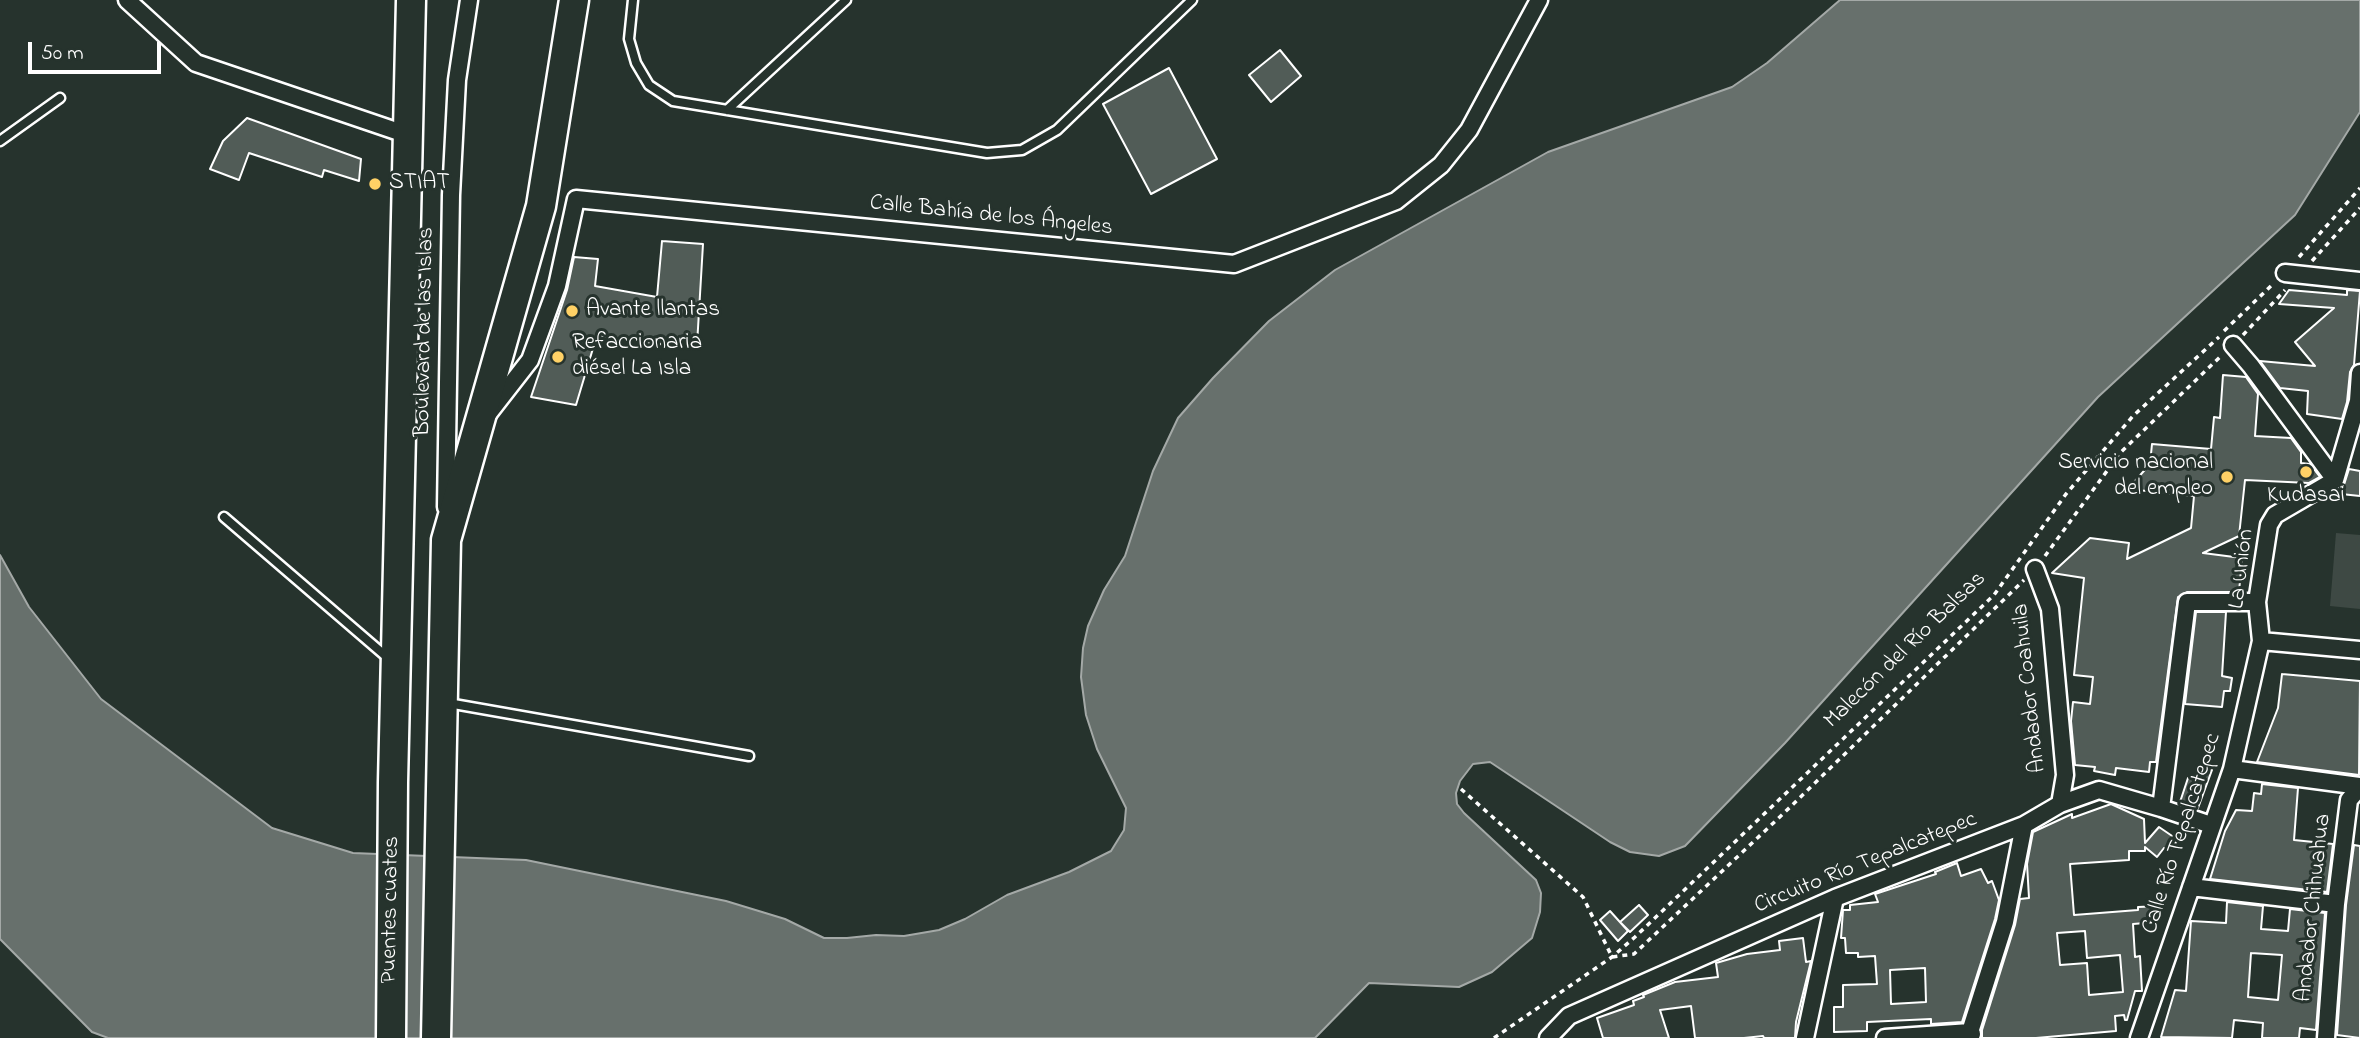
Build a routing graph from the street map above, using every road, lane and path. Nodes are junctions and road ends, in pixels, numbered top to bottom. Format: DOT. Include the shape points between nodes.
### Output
graph roads {
  1 [pos="127,0"];
  2 [pos="411,0"];
  3 [pos="423,0"];
  4 [pos="469,0"];
  5 [pos="574,0"];
  6 [pos="633,0"];
  7 [pos="846,0"];
  8 [pos="1192,0"];
  9 [pos="1539,0"];
  10 [pos="410,52"];
  11 [pos="60,98"];
  12 [pos="727,110"];
  13 [pos="408,135"];
  14 [pos="0,141"];
  15 [pos="2360,188"];
  16 [pos="2360,208"];
  17 [pos="2293,273"];
  18 [pos="2360,281"];
  19 [pos="2233,345"];
  20 [pos="2360,373"];
  21 [pos="477,429"];
  22 [pos="2335,480"];
  23 [pos="224,517"];
  24 [pos="446,540"];
  25 [pos="2035,569"];
  26 [pos="2257,602"];
  27 [pos="2261,641"];
  28 [pos="2360,650"];
  29 [pos="396,665"];
  30 [pos="441,702"];
  31 [pos="749,756"];
  32 [pos="2232,769"];
  33 [pos="2360,787"];
  34 [pos="1461,789"];
  35 [pos="2060,804"];
  36 [pos="2161,808"];
  37 [pos="2024,825"];
  38 [pos="2211,825"];
  39 [pos="2191,887"];
  40 [pos="1835,898"];
  41 [pos="2336,904"];
  42 [pos="1612,957"];
  43 [pos="1969,1036"];
  44 [pos="391,1038"];
  45 [pos="436,1038"];
  46 [pos="1494,1038"];
  47 [pos="1548,1038"];
  48 [pos="1805,1038"];
  49 [pos="1885,1038"];
  50 [pos="2139,1038"];
  51 [pos="2326,1038"];
  1 -- 13 [label="street" via="196,63"];
  2 -- 10 [label="highway, Puentes cuates"];
  3 -- 10 [label="street"];
  4 -- 24 [label="street, Boulevard de las Islas" via="457,80 451,195"];
  5 -- 21 [label="highway, Puentes cuates" via="541,205"];
  6 -- 12 [label="lane" via="629,39 649,86 673,101"];
  7 -- 12 [label="lane"];
  8 -- 12 [label="lane" via="1057,130 1022,150 987,153"];
  9 -- 21 [label="street, Calle Bahía de los Ángeles" via="1469,130 1441,165 1396,201 1234,264 576,199 557,286 530,360"];
  10 -- 13 [label="highway, Puentes cuates"];
  11 -- 14 [label="lane"];
  13 -- 29 [label="highway, Puentes cuates"];
  15 -- 17 [label="path, Malecón del Río Balsas"];
  16 -- 17 [label="path"];
  17 -- 18 [label="street"];
  17 -- 19 [label="path"];
  17 -- 42 [label="path, Malecón del Río Balsas" via="2133,416 2066,494 1994,595"];
  19 -- 22 [label="street"];
  19 -- 25 [label="path" via="2120,453"];
  20 -- 22 [label="street" via="2358,401"];
  21 -- 24 [label="highway, Puentes cuates"];
  22 -- 26 [label="street, La Unión" via="2275,515 2269,525"];
  23 -- 29 [label="lane"];
  24 -- 30 [label="highway, Puentes cuates"];
  25 -- 35 [label="street, Andador Coahuila" via="2050,609 2065,775"];
  25 -- 42 [label="path" via="1633,954"];
  26 -- 27 [label="street, La Unión"];
  26 -- 36 [label="street" via="2188,602"];
  27 -- 28 [label="street"];
  27 -- 32 [label="street, Calle Río Tepalcatepec"];
  29 -- 44 [label="highway, Puentes cuates"];
  30 -- 31 [label="lane"];
  30 -- 45 [label="highway, Puentes cuates"];
  32 -- 33 [label="street"];
  32 -- 38 [label="street, Calle Río Tepalcatepec"];
  33 -- 41 [label="street, Andador Chihuahua" via="2349,800"];
  34 -- 42 [label="path" via="1583,897"];
  35 -- 36 [label="street, Circuito Río Tepalcatepec" via="2099,790"];
  35 -- 37 [label="street, Circuito Río Tepalcatepec"];
  36 -- 38 [label="street, Circuito Río Tepalcatepec"];
  37 -- 40 [label="street, Circuito Río Tepalcatepec"];
  37 -- 43 [label="street" via="2005,922"];
  38 -- 39 [label="street, Calle Río Tepalcatepec"];
  39 -- 41 [label="street"];
  39 -- 50 [label="street, Calle Río Tepalcatepec"];
  40 -- 47 [label="street, Circuito Río Tepalcatepec" via="1569,1016"];
  40 -- 48 [label="street"];
  41 -- 51 [label="street, Andador Chihuahua"];
  42 -- 46 [label="path, Malecón del Río Balsas"];
  43 -- 49 [label="street"];
}
